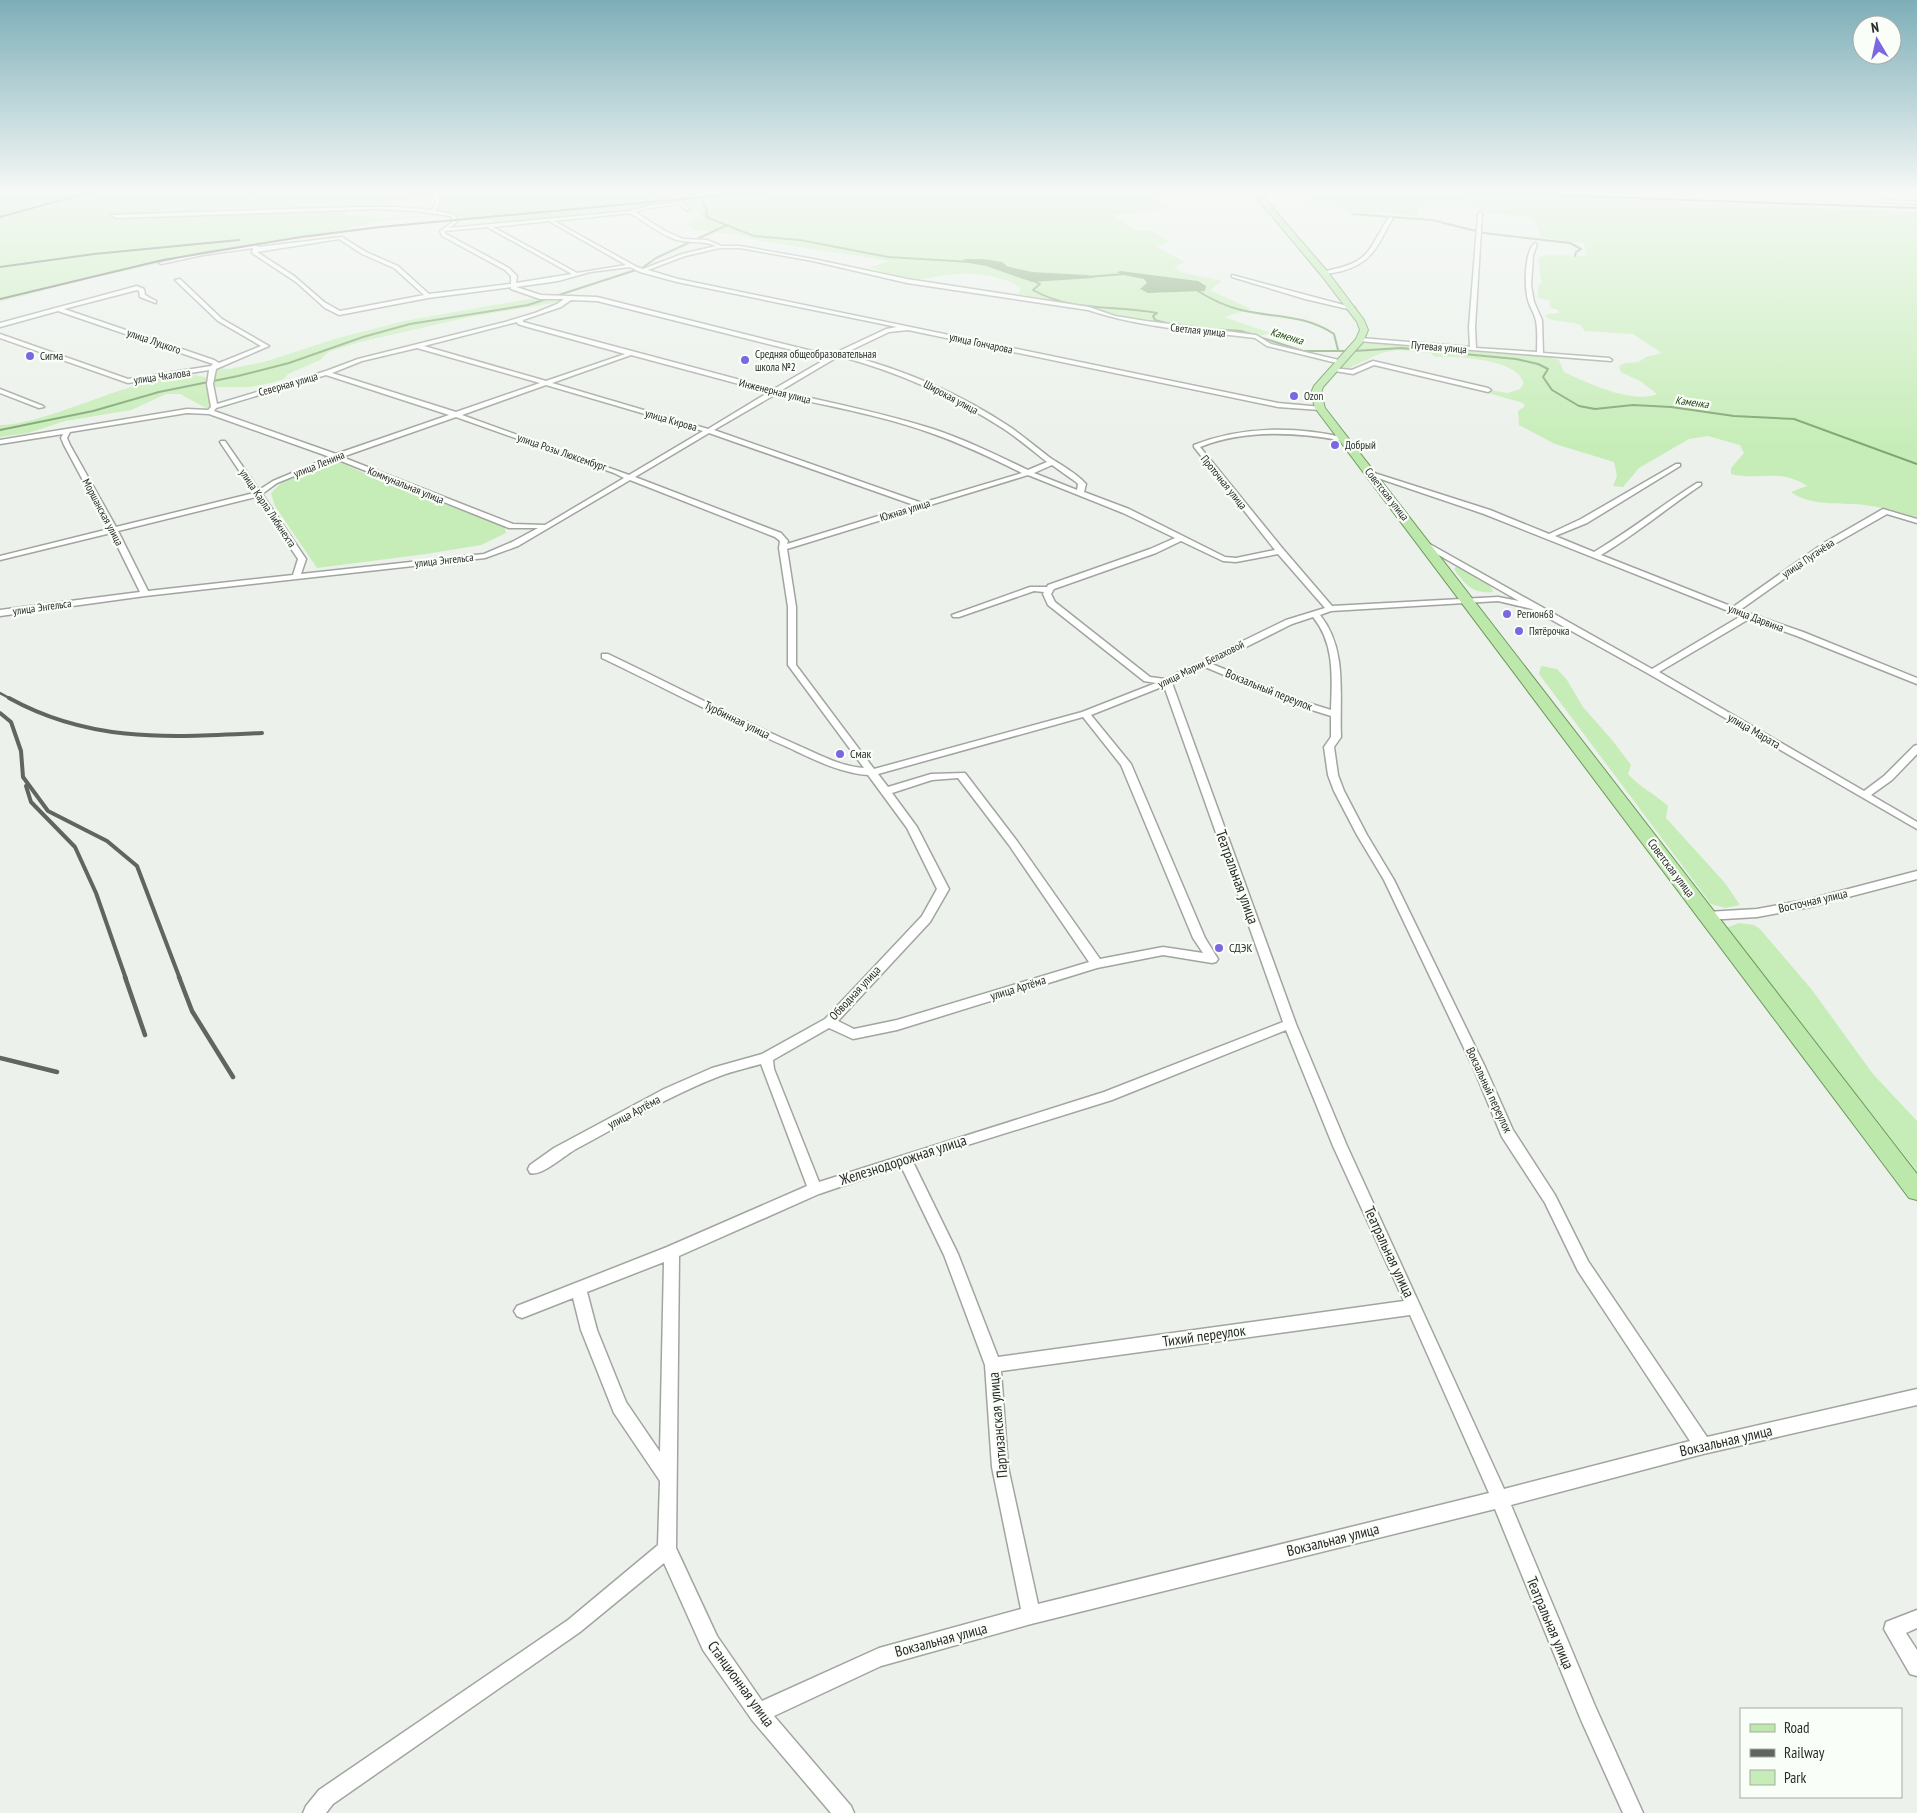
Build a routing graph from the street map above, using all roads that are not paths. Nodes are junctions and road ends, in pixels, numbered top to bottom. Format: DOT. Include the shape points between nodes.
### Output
graph roads {
  1 [pos="291,277"];
  2 [pos="407,277"];
  3 [pos="514,277"];
  4 [pos="564,277"];
  5 [pos="676,277"];
  6 [pos="891,277"];
  7 [pos="1236,277"];
  8 [pos="1327,277"];
  9 [pos="1476,277"];
  10 [pos="1529,277"];
  11 [pos="178,280"];
  12 [pos="513,285"];
  13 [pos="428,296"];
  14 [pos="570,298"];
  15 [pos="154,302"];
  16 [pos="1352,308"];
  17 [pos="57,309"];
  18 [pos="520,319"];
  19 [pos="0,324"];
  20 [pos="908,328"];
  21 [pos="0,336"];
  22 [pos="1360,340"];
  23 [pos="418,346"];
  24 [pos="1473,349"];
  25 [pos="633,353"];
  26 [pos="838,354"];
  27 [pos="1540,354"];
  28 [pos="1609,360"];
  29 [pos="1342,362"];
  30 [pos="212,368"];
  31 [pos="1332,370"];
  32 [pos="328,374"];
  33 [pos="546,383"];
  34 [pos="1488,390"];
  35 [pos="0,391"];
  36 [pos="776,391"];
  37 [pos="41,407"];
  38 [pos="1320,408"];
  39 [pos="212,409"];
  40 [pos="457,415"];
  41 [pos="67,431"];
  42 [pos="709,431"];
  43 [pos="1344,439"];
  44 [pos="0,442"];
  45 [pos="223,442"];
  46 [pos="337,457"];
  47 [pos="1052,462"];
  48 [pos="1678,465"];
  49 [pos="1028,472"];
  50 [pos="1371,474"];
  51 [pos="631,477"];
  52 [pos="1699,484"];
  53 [pos="1080,493"];
  54 [pos="258,494"];
  55 [pos="920,505"];
  56 [pos="1917,521"];
  57 [pos="548,526"];
  58 [pos="114,530"];
  59 [pos="1550,536"];
  60 [pos="1182,538"];
  61 [pos="1426,544"];
  62 [pos="782,548"];
  63 [pos="1280,551"];
  64 [pos="1596,554"];
  65 [pos="0,558"];
  66 [pos="296,577"];
  67 [pos="1049,590"];
  68 [pos="145,594"];
  69 [pos="1465,600"];
  70 [pos="1534,607"];
  71 [pos="1330,609"];
  72 [pos="1735,610"];
  73 [pos="0,613"];
  74 [pos="1315,614"];
  75 [pos="956,615"];
  76 [pos="1748,616"];
  77 [pos="1590,638"];
  78 [pos="605,656"];
  79 [pos="1205,664"];
  80 [pos="1652,672"];
  81 [pos="1917,681"];
  82 [pos="1167,682"];
  83 [pos="1085,714"];
  84 [pos="1334,714"];
  85 [pos="1917,748"];
  86 [pos="873,772"];
  87 [pos="886,791"];
  88 [pos="1865,795"];
  89 [pos="1917,826"];
  90 [pos="1917,875"];
  91 [pos="1708,916"];
  92 [pos="1097,964"];
  93 [pos="829,1022"];
  94 [pos="1290,1024"];
  95 [pos="766,1058"];
  96 [pos="905,1160"];
  97 [pos="535,1169"];
  98 [pos="815,1189"];
  99 [pos="1917,1191"];
  100 [pos="672,1252"];
  101 [pos="578,1288"];
  102 [pos="1414,1306"];
  103 [pos="522,1311"];
  104 [pos="993,1365"];
  105 [pos="1917,1397"];
  106 [pos="1703,1446"];
  107 [pos="668,1478"];
  108 [pos="1500,1499"];
  109 [pos="667,1549"];
  110 [pos="1031,1615"];
  111 [pos="1917,1619"];
  112 [pos="1917,1667"];
  113 [pos="759,1713"];
  114 [pos="313,1813"];
  115 [pos="844,1813"];
  116 [pos="1633,1813"];
  1 -- 13 [label="street" via="319,301 339,313"];
  2 -- 13 [label="street"];
  3 -- 12 [label="street"];
  4 -- 12 [label="street"];
  5 -- 20 [label="street, улица Гончарова"];
  6 -- 29 [label="street, Светлая улица" via="1090,309 1146,323 1256,337 1269,345"];
  7 -- 16 [label="street"];
  8 -- 16 [label="main road"];
  9 -- 24 [label="street, Путевая улица"];
  10 -- 27 [label="street" via="1531,302 1539,320"];
  11 -- 30 [label="street, улица Чкалова" via="220,320 266,346"];
  12 -- 13 [label="street"];
  12 -- 14 [label="street, Широкая улица" via="521,292 540,297"];
  14 -- 18 [label="street, Северная улица" via="562,306"];
  14 -- 26 [label="street, Широкая улица" via="602,300 816,354"];
  15 -- 17 [label="street" via="142,296 142,290 137,288"];
  16 -- 22 [label="main road" via="1364,330"];
  17 -- 19 [label="street"];
  17 -- 30 [label="street, улица Луцкого" via="212,361 216,363"];
  18 -- 23 [label="street, Северная улица"];
  18 -- 25 [label="street, Инженерная улица" via="520,323 526,325"];
  20 -- 26 [label="street, Широкая улица" via="888,330"];
  20 -- 38 [label="street, улица Гончарова" via="1278,405"];
  21 -- 30 [label="street, улица Чкалова" via="128,381"];
  22 -- 24 [label="street, Путевая улица"];
  22 -- 29 [label="main road"];
  23 -- 32 [label="street, Северная улица" via="360,360"];
  23 -- 33 [label="street, улица Кирова"];
  24 -- 27 [label="street"];
  25 -- 33 [label="street, улица Ленина"];
  25 -- 36 [label="street, Инженерная улица"];
  26 -- 36 [label="street, улица Энгельса"];
  26 -- 47 [label="street, Широкая улица" via="916,379 944,392 1007,428"];
  27 -- 28 [label="street"];
  29 -- 31 [label="main road"];
  30 -- 39 [label="street"];
  31 -- 34 [label="street" via="1353,372 1373,363"];
  31 -- 38 [label="main road" via="1316,393"];
  32 -- 39 [label="street, Северная улица"];
  32 -- 40 [label="street, улица Розы Люксембург"];
  33 -- 40 [label="street, улица Ленина"];
  33 -- 42 [label="street, улица Кирова"];
  35 -- 37 [label="street"];
  36 -- 42 [label="street, улица Энгельса"];
  36 -- 49 [label="street, Инженерная улица" via="932,431"];
  38 -- 43 [label="main road, Советская улица"];
  39 -- 41 [label="street, Северная улица"];
  39 -- 46 [label="street, Коммунальная улица"];
  40 -- 46 [label="street, улица Ленина"];
  40 -- 51 [label="street, улица Розы Люксембург"];
  41 -- 44 [label="street, Северная улица"];
  41 -- 58 [label="street, Моршанская улица" via="64,438 67,446"];
  42 -- 51 [label="street, улица Энгельса"];
  42 -- 55 [label="street, улица Кирова"];
  43 -- 50 [label="main road, Советская улица"];
  43 -- 63 [label="street, Проточная улица" via="1309,433 1252,433 1196,446"];
  45 -- 54 [label="street, улица Карла Либкнехта"];
  46 -- 54 [label="street, улица Ленина" via="275,482"];
  46 -- 57 [label="street, Коммунальная улица" via="512,526"];
  47 -- 49 [label="street"];
  47 -- 53 [label="street, Широкая улица" via="1076,477 1082,484"];
  48 -- 59 [label="street" via="1584,521"];
  49 -- 53 [label="street"];
  49 -- 55 [label="street, Южная улица"];
  50 -- 59 [label="street, улица Дарвина"];
  50 -- 61 [label="main road, Советская улица"];
  51 -- 57 [label="street, улица Энгельса"];
  51 -- 62 [label="street, улица Розы Люксембург" via="778,535 784,541"];
  52 -- 64 [label="street"];
  53 -- 60 [label="street"];
  54 -- 58 [label="street, улица Ленина"];
  54 -- 66 [label="street, улица Карла Либкнехта" via="302,559"];
  55 -- 62 [label="street, Южная улица"];
  56 -- 72 [label="street, улица Пугачёва" via="1886,511 1807,558"];
  57 -- 66 [label="street, улица Энгельса" via="485,556"];
  58 -- 65 [label="street, улица Ленина"];
  58 -- 68 [label="street, Моршанская улица"];
  59 -- 64 [label="street, улица Дарвина"];
  60 -- 63 [label="street" via="1223,559 1236,560"];
  60 -- 67 [label="street"];
  61 -- 69 [label="main road, Советская улица"];
  61 -- 70 [label="street, Советская улица"];
  62 -- 86 [label="street, Обводная улица" via="792,607 792,665"];
  63 -- 71 [label="street, Проточная улица"];
  64 -- 72 [label="street, улица Дарвина"];
  66 -- 68 [label="street, улица Энгельса"];
  67 -- 75 [label="street" via="1033,589"];
  67 -- 82 [label="street" via="1047,594 1051,603 1116,655 1147,679"];
  68 -- 73 [label="street, улица Энгельса"];
  69 -- 70 [label="street, улица Марии Белаховой" via="1498,599"];
  69 -- 71 [label="street, улица Марии Белаховой"];
  69 -- 91 [label="main road, Советская улица"];
  70 -- 77 [label="street, Советская улица"];
  71 -- 74 [label="street, улица Марии Белаховой"];
  72 -- 76 [label="street, улица Дарвина"];
  74 -- 79 [label="street, улица Марии Белаховой" via="1290,622"];
  74 -- 84 [label="street, Вокзальный переулок" via="1324,623 1336,657"];
  76 -- 80 [label="street"];
  76 -- 81 [label="street, улица Дарвина"];
  77 -- 80 [label="street, улица Марата"];
  78 -- 86 [label="street, Турбинная улица" via="822,759 854,771"];
  79 -- 82 [label="street, улица Марии Белаховой"];
  79 -- 84 [label="street, Вокзальный переулок"];
  80 -- 88 [label="street, улица Марата"];
  82 -- 83 [label="street, улица Марии Белаховой"];
  82 -- 94 [label="street, Театральная улица"];
  83 -- 86 [label="street, улица Марии Белаховой"];
  83 -- 92 [label="street, улица Артёма" via="1126,764 1199,938 1212,959 1163,951"];
  84 -- 106 [label="street, Вокзальный переулок" via="1336,737 1329,747 1333,775 1362,835 1389,880 1479,1067 1507,1133 1550,1199 1583,1266"];
  85 -- 88 [label="street" via="1888,778"];
  86 -- 87 [label="street, Обводная улица"];
  87 -- 92 [label="street" via="931,777 961,775"];
  87 -- 93 [label="street, Обводная улица" via="912,827 943,889 926,919"];
  88 -- 89 [label="street, улица Марата"];
  90 -- 91 [label="street, Восточная улица" via="1810,903 1757,913"];
  91 -- 99 [label="main road, Советская улица"];
  92 -- 93 [label="street, улица Артёма" via="897,1025 853,1034"];
  93 -- 95 [label="street, Обводная улица"];
  94 -- 96 [label="street, Железнодорожная улица" via="1107,1096"];
  94 -- 102 [label="street, Театральная улица" via="1340,1146"];
  95 -- 97 [label="street, улица Артёма" via="717,1072 669,1093"];
  95 -- 98 [label="street"];
  96 -- 98 [label="street, Железнодорожная улица"];
  96 -- 104 [label="street, Партизанская улица" via="951,1254"];
  98 -- 100 [label="street, Железнодорожная улица"];
  100 -- 101 [label="street, Железнодорожная улица"];
  100 -- 107 [label="street, Станционная улица"];
  101 -- 103 [label="street, Железнодорожная улица"];
  101 -- 107 [label="street" via="589,1330 620,1407"];
  102 -- 104 [label="street, Тихий переулок"];
  102 -- 108 [label="street, Театральная улица"];
  104 -- 110 [label="street, Партизанская улица" via="1000,1467"];
  105 -- 106 [label="street, Вокзальная улица"];
  106 -- 108 [label="street, Вокзальная улица"];
  107 -- 109 [label="street, Станционная улица"];
  108 -- 110 [label="street, Вокзальная улица"];
  108 -- 116 [label="street, Театральная улица"];
  109 -- 113 [label="street, Станционная улица" via="710,1643"];
  109 -- 114 [label="street" via="574,1626 326,1798"];
  110 -- 113 [label="street, Вокзальная улица" via="879,1657"];
  111 -- 112 [label="street" via="1893,1629"];
  113 -- 115 [label="street, Станционная улица"];
}
